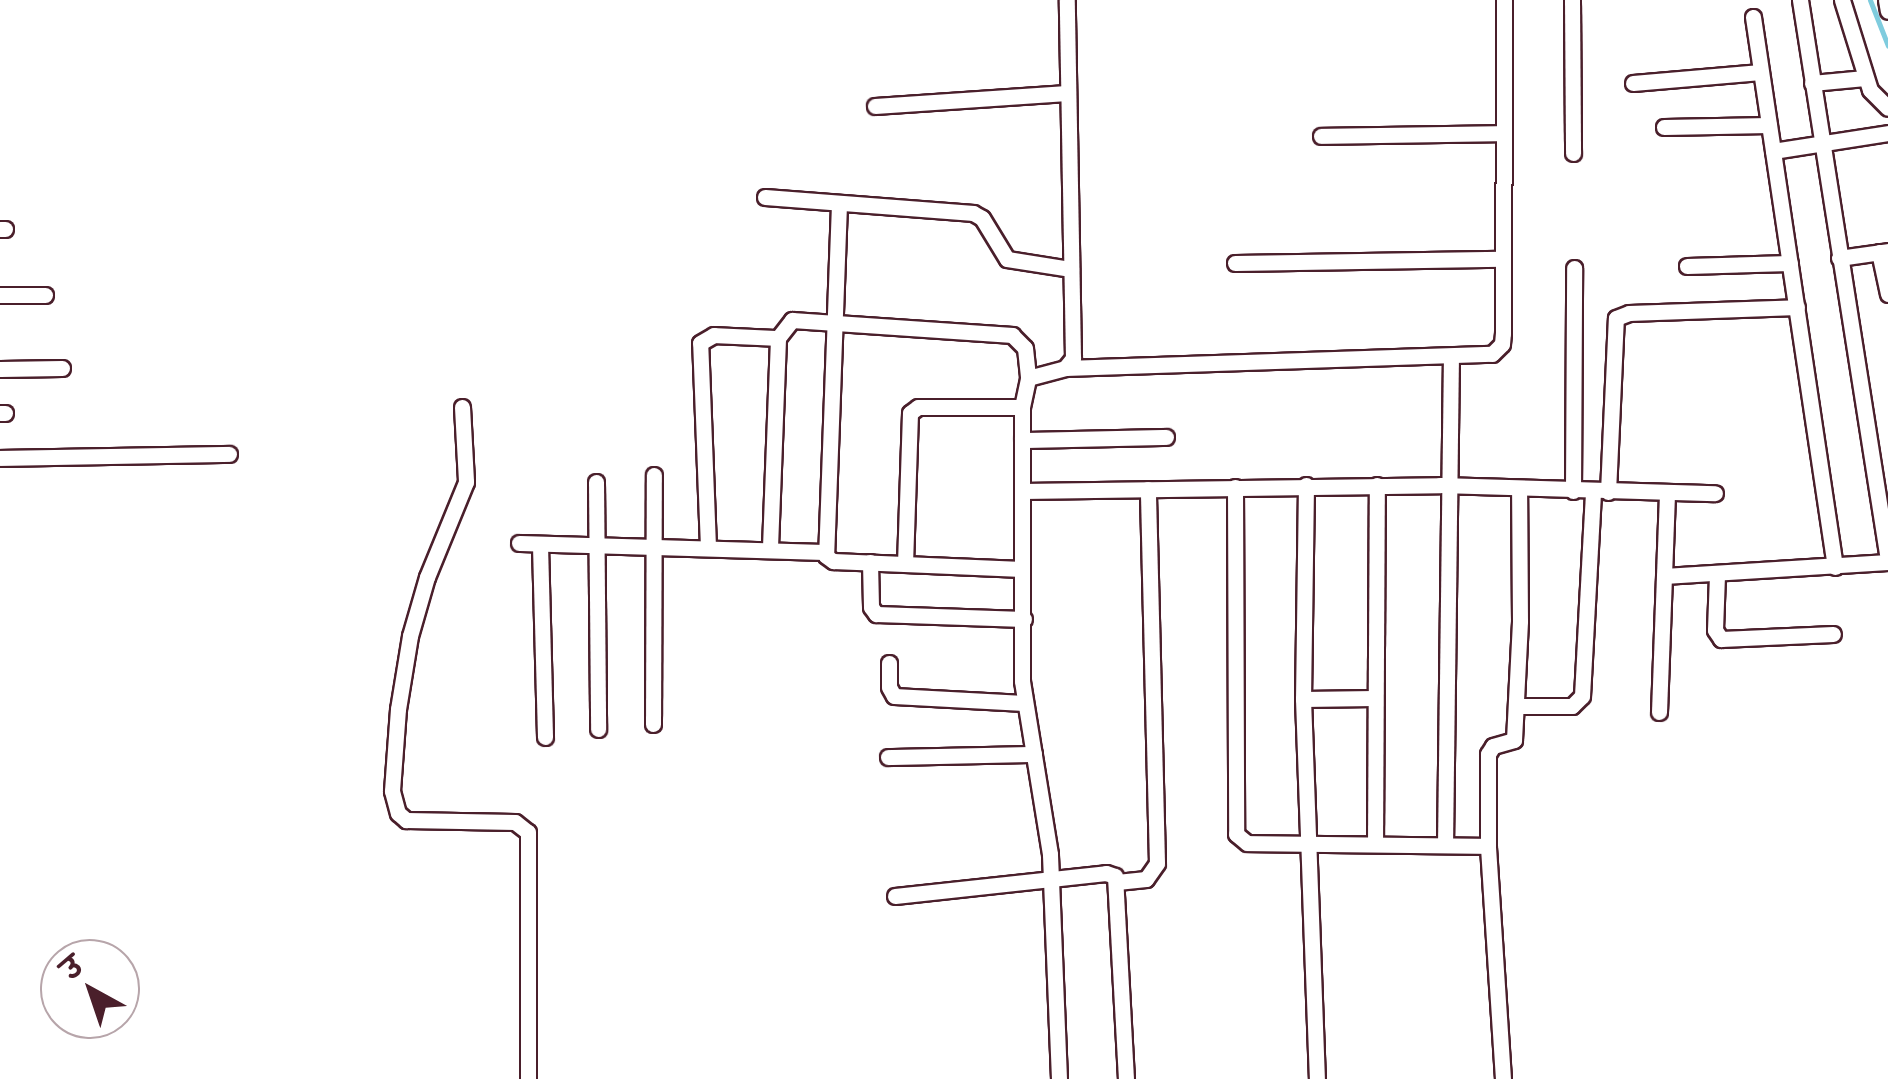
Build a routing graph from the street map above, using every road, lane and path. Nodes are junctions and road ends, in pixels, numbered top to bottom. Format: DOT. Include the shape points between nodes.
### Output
graph roads {
  1 [pos="1066,0"];
  2 [pos="1504,0"];
  3 [pos="1572,0"];
  4 [pos="1800,0"];
  5 [pos="1842,0"];
  6 [pos="1886,0"];
  7 [pos="1888,11"];
  8 [pos="1753,16"];
  9 [pos="1761,72"];
  10 [pos="1865,78"];
  11 [pos="1634,82"];
  12 [pos="1812,83"];
  13 [pos="1068,93"];
  14 [pos="875,106"];
  15 [pos="1888,108"];
  16 [pos="1769,125"];
  17 [pos="1664,126"];
  18 [pos="1504,134"];
  19 [pos="1888,134"];
  20 [pos="1321,136"];
  21 [pos="1821,144"];
  22 [pos="1774,151"];
  23 [pos="1574,153"];
  24 [pos="765,197"];
  25 [pos="840,204"];
  26 [pos="1883,252"];
  27 [pos="1839,258"];
  28 [pos="1502,259"];
  29 [pos="1790,262"];
  30 [pos="1235,264"];
  31 [pos="1687,266"];
  32 [pos="1574,268"];
  33 [pos="1071,269"];
  34 [pos="1888,294"];
  35 [pos="0,295"];
  36 [pos="45,295"];
  37 [pos="1796,307"];
  38 [pos="838,320"];
  39 [pos="778,338"];
  40 [pos="1451,356"];
  41 [pos="62,368"];
  42 [pos="1065,368"];
  43 [pos="0,369"];
  44 [pos="1028,378"];
  45 [pos="462,406"];
  46 [pos="1022,407"];
  47 [pos="1166,438"];
  48 [pos="1022,440"];
  49 [pos="229,454"];
  50 [pos="0,458"];
  51 [pos="1880,468"];
  52 [pos="654,475"];
  53 [pos="596,482"];
  54 [pos="1306,485"];
  55 [pos="1377,485"];
  56 [pos="1449,486"];
  57 [pos="1234,487"];
  58 [pos="1148,489"];
  59 [pos="1519,489"];
  60 [pos="1022,491"];
  61 [pos="1573,491"];
  62 [pos="1600,492"];
  63 [pos="1715,493"];
  64 [pos="1667,494"];
  65 [pos="518,543"];
  66 [pos="540,545"];
  67 [pos="596,546"];
  68 [pos="654,547"];
  69 [pos="708,547"];
  70 [pos="770,547"];
  71 [pos="825,552"];
  72 [pos="1888,561"];
  73 [pos="870,562"];
  74 [pos="905,564"];
  75 [pos="1835,566"];
  76 [pos="1022,569"];
  77 [pos="1717,575"];
  78 [pos="1664,576"];
  79 [pos="1024,619"];
  80 [pos="1832,634"];
  81 [pos="889,663"];
  82 [pos="1374,698"];
  83 [pos="1303,699"];
  84 [pos="1024,703"];
  85 [pos="1516,706"];
  86 [pos="1659,712"];
  87 [pos="653,724"];
  88 [pos="598,728"];
  89 [pos="545,737"];
  90 [pos="1034,754"];
  91 [pos="888,757"];
  92 [pos="1308,842"];
  93 [pos="1375,844"];
  94 [pos="1445,846"];
  95 [pos="1488,846"];
  96 [pos="1052,878"];
  97 [pos="1117,882"];
  98 [pos="895,896"];
  99 [pos="528,1079"];
  100 [pos="1059,1079"];
  101 [pos="1126,1079"];
  102 [pos="1316,1079"];
  103 [pos="1503,1079"];
  1 -- 13 [label="street"];
  2 -- 18 [label="street"];
  3 -- 23 [label="street"];
  4 -- 12 [label="street"];
  5 -- 10 [label="street"];
  6 -- 7 [label="street"];
  8 -- 9 [label="street"];
  9 -- 11 [label="street"];
  9 -- 16 [label="street"];
  10 -- 12 [label="street"];
  10 -- 15 [label="street"];
  12 -- 21 [label="street"];
  13 -- 14 [label="street"];
  13 -- 33 [label="street"];
  16 -- 17 [label="street"];
  16 -- 22 [label="street"];
  18 -- 20 [label="street"];
  18 -- 28 [label="street"];
  19 -- 21 [label="street"];
  21 -- 22 [label="street"];
  21 -- 27 [label="street"];
  22 -- 29 [label="street"];
  24 -- 25 [label="street"];
  25 -- 33 [label="street" via="978,214 1007,259"];
  25 -- 38 [label="street"];
  26 -- 27 [label="street"];
  26 -- 34 [label="street"];
  27 -- 51 [label="street"];
  28 -- 30 [label="street"];
  28 -- 40 [label="street" via="1502,344 1492,354"];
  29 -- 31 [label="street"];
  29 -- 37 [label="street"];
  32 -- 61 [label="street"];
  33 -- 42 [label="street" via="1073,358"];
  35 -- 36 [label="street"];
  37 -- 62 [label="street" via="1616,318"];
  37 -- 75 [label="street"];
  38 -- 39 [label="street" via="792,320"];
  38 -- 44 [label="street" via="1012,335 1025,348"];
  38 -- 71 [label="street"];
  39 -- 69 [label="street" via="714,335 700,344"];
  39 -- 70 [label="street"];
  40 -- 42 [label="street"];
  40 -- 56 [label="street"];
  41 -- 43 [label="street"];
  42 -- 44 [label="street"];
  44 -- 46 [label="street"];
  45 -- 99 [label="street" via="466,482 414,620 392,791 406,820 514,822 528,832"];
  46 -- 48 [label="street"];
  46 -- 74 [label="street" via="918,407 910,413"];
  47 -- 48 [label="street"];
  48 -- 60 [label="street"];
  49 -- 50 [label="street"];
  51 -- 72 [label="street"];
  52 -- 68 [label="street"];
  53 -- 67 [label="street"];
  54 -- 55 [label="street"];
  54 -- 57 [label="street"];
  54 -- 83 [label="street"];
  55 -- 56 [label="street"];
  55 -- 82 [label="street"];
  56 -- 59 [label="street"];
  56 -- 94 [label="street"];
  57 -- 58 [label="street"];
  57 -- 92 [label="street" via="1234,826 1246,843"];
  58 -- 60 [label="street"];
  58 -- 97 [label="street" via="1157,863 1146,880"];
  59 -- 61 [label="street"];
  59 -- 85 [label="street"];
  60 -- 76 [label="street"];
  61 -- 62 [label="street"];
  62 -- 64 [label="street"];
  62 -- 85 [label="street" via="1582,696 1572,706"];
  63 -- 64 [label="street"];
  64 -- 78 [label="street"];
  65 -- 66 [label="street"];
  66 -- 67 [label="street"];
  66 -- 89 [label="street"];
  67 -- 68 [label="street"];
  67 -- 88 [label="street"];
  68 -- 69 [label="street"];
  68 -- 87 [label="street"];
  69 -- 70 [label="street"];
  70 -- 71 [label="street"];
  71 -- 73 [label="street" via="834,561"];
  72 -- 75 [label="street"];
  73 -- 74 [label="street"];
  73 -- 79 [label="street" via="871,607 880,616"];
  74 -- 76 [label="street"];
  75 -- 77 [label="street"];
  76 -- 79 [label="street"];
  77 -- 78 [label="street"];
  77 -- 80 [label="street" via="1718,637"];
  78 -- 86 [label="street"];
  79 -- 84 [label="street"];
  81 -- 84 [label="street" via="894,696"];
  82 -- 83 [label="street"];
  82 -- 93 [label="street"];
  83 -- 92 [label="street"];
  84 -- 90 [label="street"];
  85 -- 95 [label="street" via="1513,743 1493,746 1488,754"];
  90 -- 91 [label="street"];
  90 -- 96 [label="street"];
  92 -- 93 [label="street"];
  92 -- 102 [label="street"];
  93 -- 94 [label="street"];
  94 -- 95 [label="street"];
  95 -- 103 [label="street"];
  96 -- 97 [label="street" via="1106,873"];
  96 -- 98 [label="street"];
  96 -- 100 [label="street"];
  97 -- 101 [label="street"];
}
